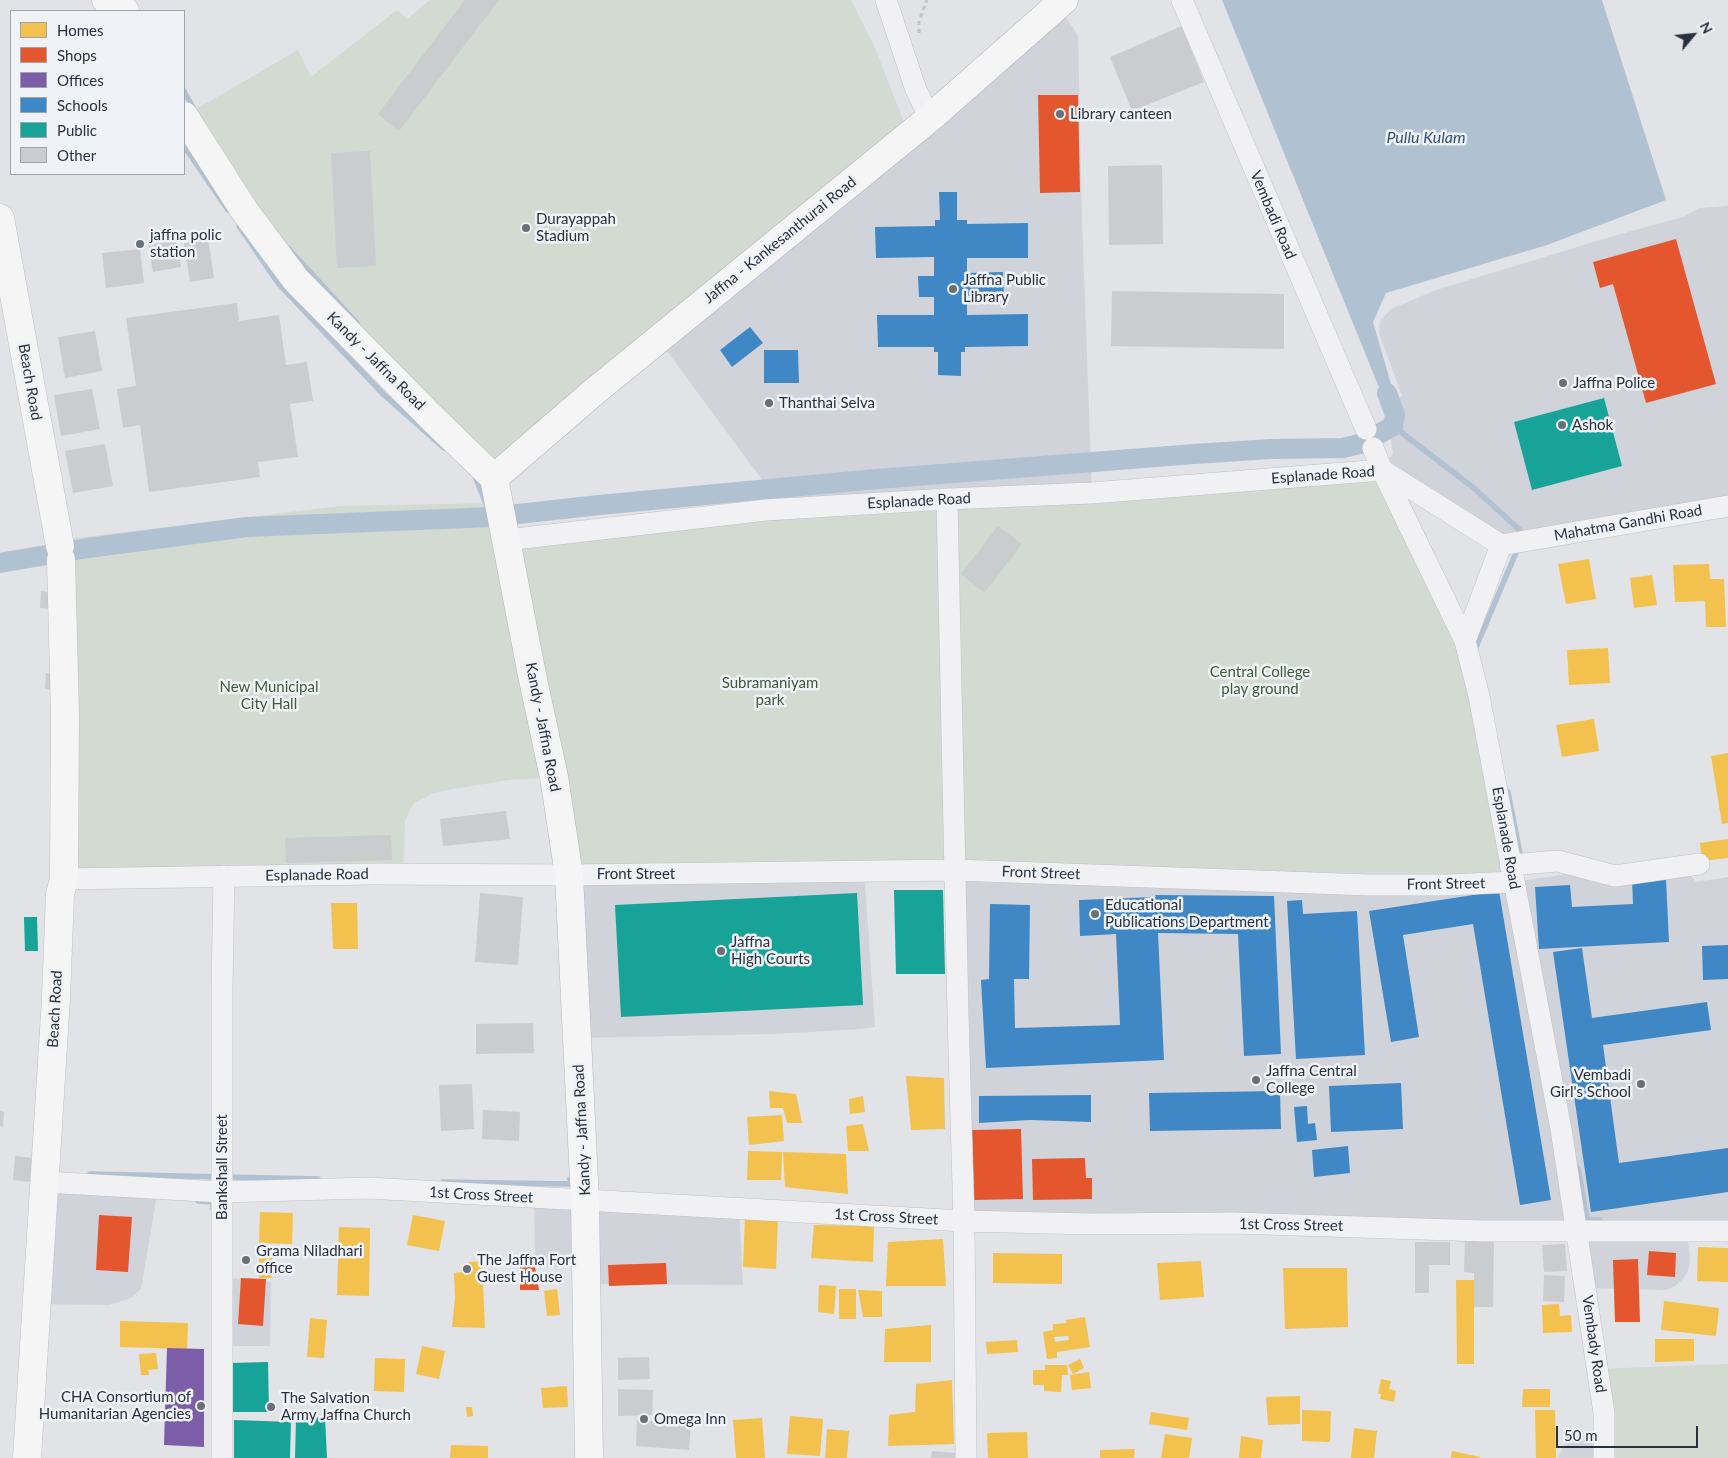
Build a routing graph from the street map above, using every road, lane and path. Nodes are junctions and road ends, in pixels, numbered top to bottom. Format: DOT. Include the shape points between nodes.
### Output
graph roads {
  1 [pos="886,0"];
  2 [pos="1064,0"];
  3 [pos="1182,0"];
  4 [pos="185,118"];
  5 [pos="930,118"];
  6 [pos="0,218"];
  7 [pos="1382,470"];
  8 [pos="494,478"];
  9 [pos="948,499"];
  10 [pos="1728,506"];
  11 [pos="506,540"];
  12 [pos="1514,543"];
  13 [pos="1465,641"];
  14 [pos="1699,864"];
  15 [pos="955,870"];
  16 [pos="1512,874"];
  17 [pos="569,875"];
  18 [pos="224,876"];
  19 [pos="64,879"];
  20 [pos="44,1182"];
  21 [pos="222,1192"];
  22 [pos="586,1201"];
  23 [pos="964,1221"];
  24 [pos="1578,1231"];
  25 [pos="1728,1232"];
  26 [pos="27,1458"];
  27 [pos="222,1458"];
  28 [pos="589,1458"];
  29 [pos="966,1458"];
  30 [pos="1604,1458"];
  1 -- 5 [label="street" via="916,90"];
  2 -- 5 [label="main road, Jaffna - Kankesanthurai Road"];
  3 -- 7 [label="street, Vembadi Road"];
  4 -- 8 [label="main road, Kandy - Jaffna Road" via="244,210 296,280"];
  5 -- 8 [label="main road, Jaffna - Kankesanthurai Road" via="572,410"];
  6 -- 19 [label="main road, Beach Road" via="60,553 65,714"];
  7 -- 9 [label="street, Esplanade Road" via="1092,493"];
  7 -- 12 [label="street"];
  7 -- 13 [label="street, Esplanade Road"];
  8 -- 11 [label="main road, Kandy - Jaffna Road"];
  9 -- 11 [label="street, Esplanade Road" via="766,510"];
  9 -- 15 [label="street"];
  10 -- 12 [label="street, Mahatma Gandhi Road"];
  11 -- 17 [label="main road, Kandy - Jaffna Road" via="554,777"];
  12 -- 13 [label="street"];
  13 -- 16 [label="street, Esplanade Road" via="1483,715"];
  14 -- 16 [label="street, Front Street" via="1615,876 1558,861"];
  15 -- 16 [label="street, Front Street" via="1369,885 1447,884"];
  15 -- 17 [label="street, Front Street"];
  15 -- 23 [label="street"];
  16 -- 24 [label="street, Esplanade Road"];
  17 -- 18 [label="street, Esplanade Road"];
  17 -- 22 [label="main road, Kandy - Jaffna Road"];
  18 -- 19 [label="street, Esplanade Road"];
  18 -- 21 [label="street, Bankshall Street"];
  19 -- 20 [label="main road, Beach Road" via="60,894"];
  20 -- 21 [label="street, 1st Cross Street"];
  20 -- 26 [label="main road, Beach Road"];
  21 -- 22 [label="street, 1st Cross Street" via="368,1188"];
  21 -- 27 [label="street, Bankshall Street"];
  22 -- 23 [label="street, 1st Cross Street"];
  22 -- 28 [label="main road, Kandy - Jaffna Road"];
  23 -- 24 [label="street, 1st Cross Street" via="1244,1223"];
  23 -- 29 [label="street"];
  24 -- 25 [label="street, 1st Cross Street"];
  24 -- 30 [label="street, Vembady Road" via="1604,1413"];
}
